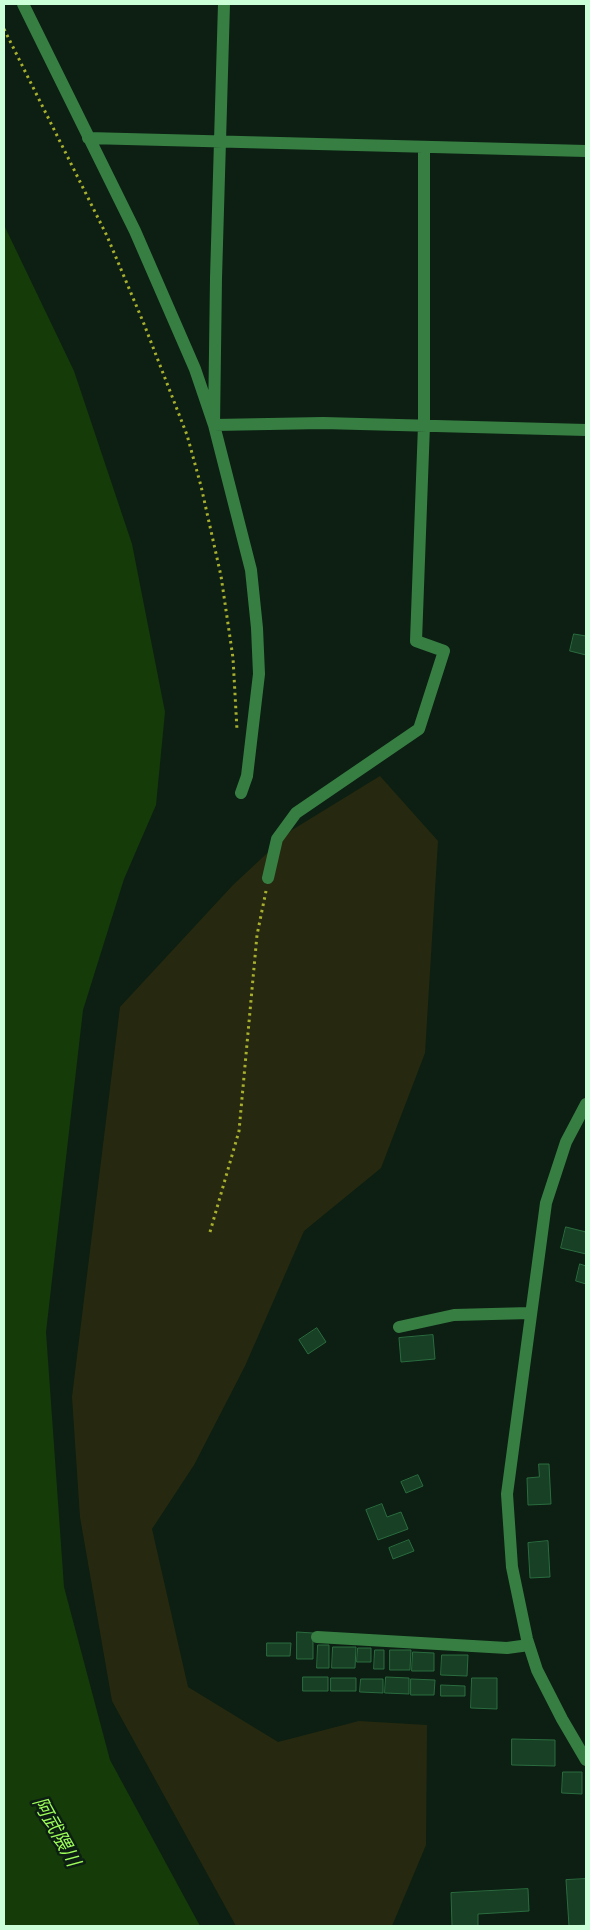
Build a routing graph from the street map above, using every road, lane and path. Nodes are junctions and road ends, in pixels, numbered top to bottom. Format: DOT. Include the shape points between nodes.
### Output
graph roads {
  1 [pos="23,4"];
  2 [pos="224,4"];
  3 [pos="4,29"];
  4 [pos="88,138"];
  5 [pos="220,140"];
  6 [pos="424,148"];
  7 [pos="586,151"];
  8 [pos="214,425"];
  9 [pos="424,425"];
  10 [pos="586,430"];
  11 [pos="237,734"];
  12 [pos="241,793"];
  13 [pos="268,878"];
  14 [pos="586,1104"];
  15 [pos="210,1232"];
  16 [pos="530,1313"];
  17 [pos="399,1328"];
  18 [pos="317,1637"];
  19 [pos="529,1645"];
  20 [pos="586,1760"];
  1 -- 4 [label="street"];
  2 -- 5 [label="street"];
  3 -- 11 [label="path" via="107,236 187,435 221,576 233,658"];
  4 -- 5 [label="street"];
  4 -- 8 [label="street" via="146,256 195,369"];
  5 -- 6 [label="street"];
  5 -- 8 [label="street"];
  6 -- 7 [label="street"];
  6 -- 9 [label="street"];
  8 -- 9 [label="street"];
  8 -- 12 [label="street" via="251,570 257,628 258,684 247,776"];
  9 -- 10 [label="street"];
  9 -- 13 [label="street" via="416,641 444,651 420,729 296,813 276,839"];
  13 -- 15 [label="path" via="258,935 239,1131"];
  14 -- 16 [label="street" via="566,1142 546,1203"];
  16 -- 17 [label="street" via="454,1315"];
  16 -- 19 [label="street" via="506,1494 512,1567"];
  18 -- 19 [label="street" via="507,1648"];
  19 -- 20 [label="street" via="537,1670"];
}
